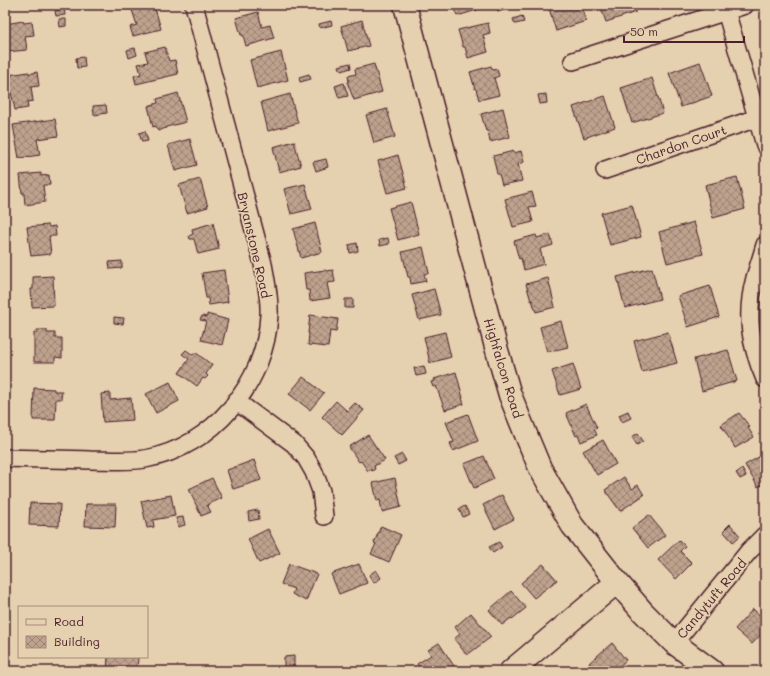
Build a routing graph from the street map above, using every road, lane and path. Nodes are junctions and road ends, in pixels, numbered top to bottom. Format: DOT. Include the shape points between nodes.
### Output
graph roads {
  1 [pos="194,5"];
  2 [pos="405,5"];
  3 [pos="745,5"];
  4 [pos="726,11"];
  5 [pos="574,61"];
  6 [pos="756,118"];
  7 [pos="765,145"];
  8 [pos="605,170"];
  9 [pos="765,245"];
  10 [pos="760,279"];
  11 [pos="765,379"];
  12 [pos="236,401"];
  13 [pos="5,458"];
  14 [pos="324,516"];
  15 [pos="765,535"];
  16 [pos="617,582"];
  17 [pos="674,643"];
  18 [pos="511,671"];
  19 [pos="712,671"];
  1 -- 12 [label="street, Bryanstone Road" via="263,264 268,296 269,315 264,350 259,366"];
  2 -- 16 [label="street, Highfalcon Road" via="510,395 540,468 557,500 585,543"];
  3 -- 4 [label="street"];
  4 -- 5 [label="street"];
  4 -- 6 [label="street"];
  6 -- 7 [label="street"];
  6 -- 8 [label="street, Chardon Court"];
  9 -- 10 [label="street"];
  10 -- 11 [label="street" via="750,311 749,327 758,364"];
  12 -- 13 [label="street, Bryanstone Road" via="219,422 200,436 163,454 145,459"];
  12 -- 14 [label="street" via="294,444 306,458 321,491"];
  15 -- 17 [label="street, Candytuft Road"];
  16 -- 17 [label="street, Highfalcon Road"];
  16 -- 18 [label="street"];
  17 -- 19 [label="street, Highfalcon Road"];
}
